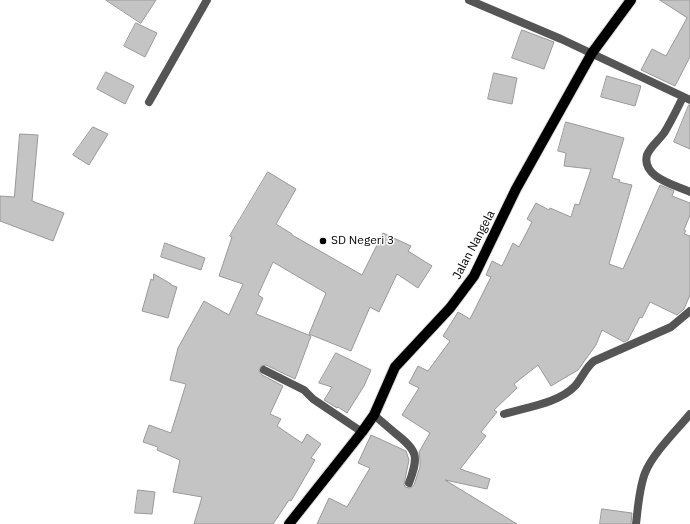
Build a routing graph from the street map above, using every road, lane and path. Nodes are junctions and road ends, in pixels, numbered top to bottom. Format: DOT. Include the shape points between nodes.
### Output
graph roads {
  1 [pos="207,0"];
  2 [pos="469,0"];
  3 [pos="631,0"];
  4 [pos="592,54"];
  5 [pos="687,98"];
  6 [pos="149,102"];
  7 [pos="690,192"];
  8 [pos="690,311"];
  9 [pos="264,370"];
  10 [pos="504,414"];
  11 [pos="690,414"];
  12 [pos="374,415"];
  13 [pos="362,432"];
  14 [pos="409,483"];
  15 [pos="289,524"];
  16 [pos="636,524"];
  1 -- 6 [label="street"];
  2 -- 4 [label="street"];
  3 -- 4 [label="main road, Jalan Nangela"];
  4 -- 5 [label="street"];
  4 -- 12 [label="main road, Jalan Nangela" via="516,189 474,276 450,308 395,367"];
  5 -- 7 [label="street" via="647,154 646,162 655,175"];
  8 -- 10 [label="street" via="671,327 594,361 575,386 561,397"];
  9 -- 13 [label="street" via="304,390 313,399"];
  11 -- 16 [label="street" via="654,457 646,471 640,488"];
  12 -- 13 [label="main road, Jalan Nangela"];
  12 -- 14 [label="street" via="404,439 414,452 415,464"];
  13 -- 15 [label="main road, Jalan Nangela"];
}
